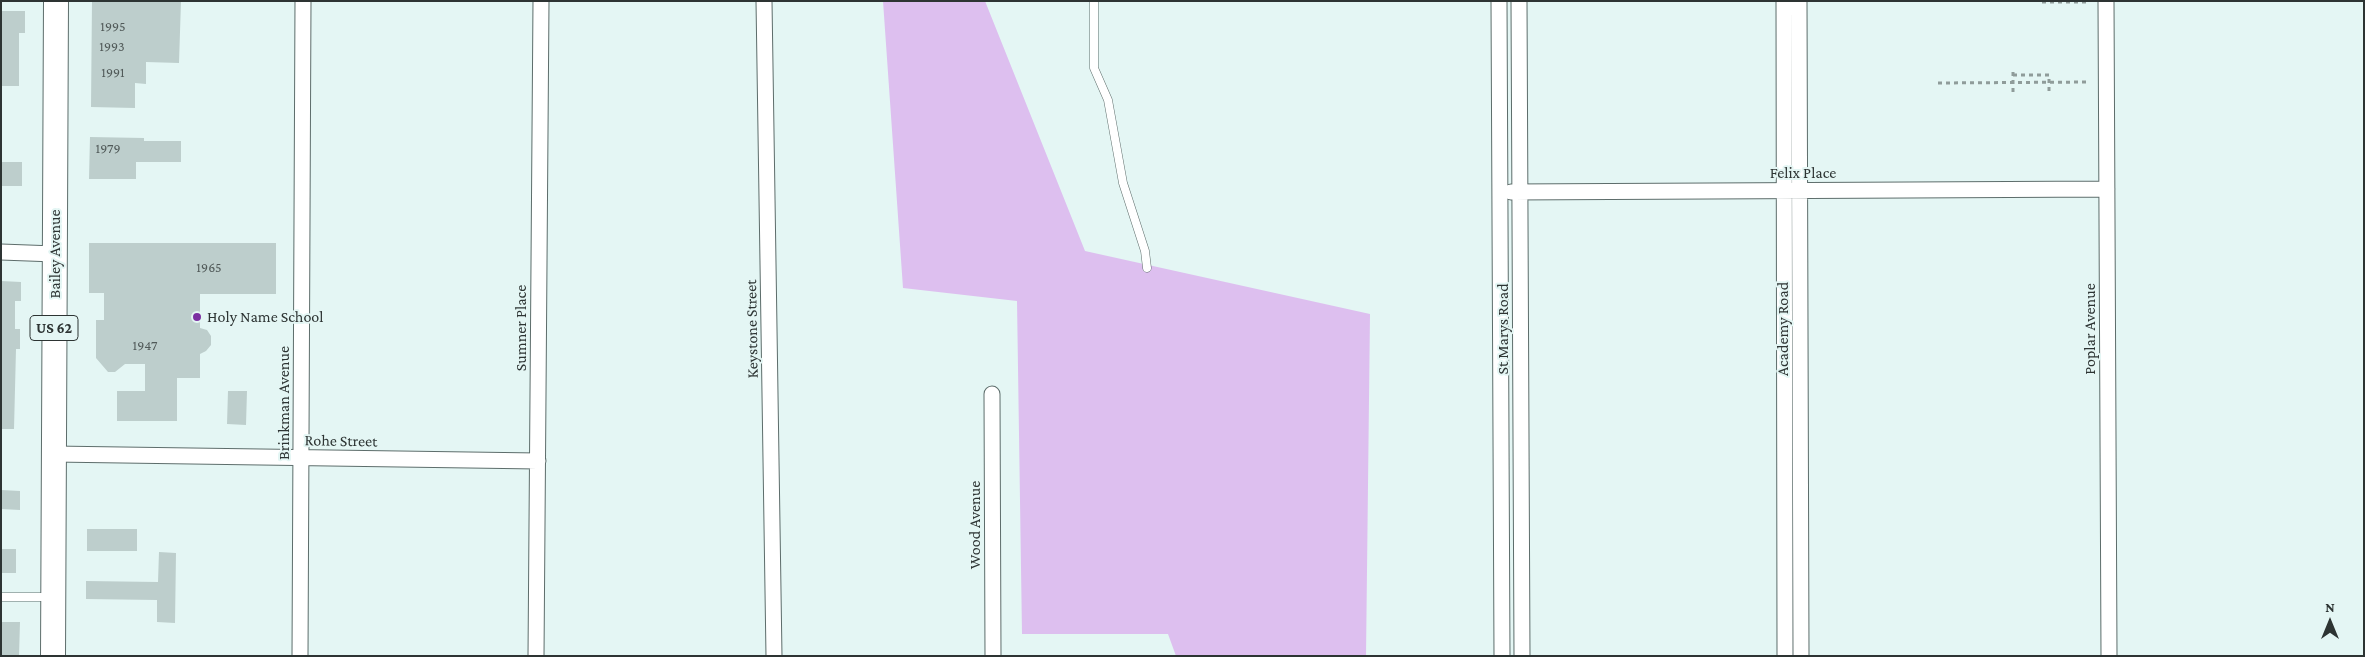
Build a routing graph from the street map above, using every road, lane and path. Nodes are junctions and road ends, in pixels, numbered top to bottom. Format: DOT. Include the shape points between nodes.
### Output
graph roads {
  1 [pos="56,1"];
  2 [pos="303,1"];
  3 [pos="541,1"];
  4 [pos="764,1"];
  5 [pos="1094,1"];
  6 [pos="1784,2"];
  7 [pos="1799,2"];
  8 [pos="2042,2"];
  9 [pos="2100,2"];
  10 [pos="1499,4"];
  11 [pos="1519,4"];
  12 [pos="2049,82"];
  13 [pos="2095,82"];
  14 [pos="1938,83"];
  15 [pos="2013,83"];
  16 [pos="2049,93"];
  17 [pos="2013,94"];
  18 [pos="2107,189"];
  19 [pos="1784,190"];
  20 [pos="1800,190"];
  21 [pos="1520,191"];
  22 [pos="1500,192"];
  23 [pos="1,252"];
  24 [pos="55,254"];
  25 [pos="1146,268"];
  26 [pos="992,394"];
  27 [pos="1501,399"];
  28 [pos="1521,399"];
  29 [pos="1785,403"];
  30 [pos="1800,403"];
  31 [pos="54,454"];
  32 [pos="301,458"];
  33 [pos="538,461"];
  34 [pos="1,597"];
  35 [pos="53,597"];
  36 [pos="1785,614"];
  37 [pos="1801,614"];
  38 [pos="52,656"];
  39 [pos="300,656"];
  40 [pos="536,656"];
  41 [pos="774,656"];
  42 [pos="993,656"];
  43 [pos="1502,656"];
  44 [pos="1522,656"];
  45 [pos="1785,656"];
  46 [pos="1801,656"];
  47 [pos="2109,656"];
  1 -- 24 [label="main road, Bailey Avenue / US 62"];
  2 -- 32 [label="street, Brinkman Avenue"];
  3 -- 33 [label="street, Sumner Place"];
  4 -- 41 [label="street, Keystone Street"];
  5 -- 25 [label="lane" via="1094,68 1108,100 1123,183 1146,251"];
  6 -- 7 [label="street"];
  6 -- 19 [label="street, Academy Road"];
  7 -- 20 [label="street, Academy Road"];
  8 -- 9 [label="path"];
  9 -- 18 [label="street, Poplar Avenue"];
  10 -- 11 [label="street"];
  10 -- 22 [label="street, St Marys Road"];
  11 -- 21 [label="street, St Marys Road"];
  12 -- 13 [label="path"];
  12 -- 15 [label="path"];
  12 -- 15 [label="path" via="2049,75 2013,74"];
  12 -- 16 [label="path"];
  14 -- 15 [label="path"];
  15 -- 17 [label="path"];
  18 -- 20 [label="street, Felix Place"];
  18 -- 47 [label="street, Poplar Avenue"];
  19 -- 20 [label="street, Felix Place"];
  19 -- 21 [label="street, Felix Place"];
  19 -- 29 [label="street, Academy Road"];
  20 -- 30 [label="street, Academy Road"];
  21 -- 22 [label="street, Felix Place"];
  21 -- 28 [label="street, St Marys Road"];
  22 -- 27 [label="street, St Marys Road"];
  23 -- 24 [label="street"];
  24 -- 31 [label="main road, Bailey Avenue / US 62"];
  26 -- 42 [label="street, Wood Avenue"];
  27 -- 28 [label="street"];
  27 -- 43 [label="street, St Marys Road"];
  28 -- 44 [label="street, St Marys Road"];
  29 -- 30 [label="street"];
  29 -- 36 [label="street, Academy Road"];
  30 -- 37 [label="street, Academy Road"];
  31 -- 32 [label="street, Rohe Street"];
  31 -- 35 [label="main road, Bailey Avenue / US 62"];
  32 -- 33 [label="street, Rohe Street"];
  32 -- 39 [label="street, Brinkman Avenue"];
  33 -- 40 [label="street, Sumner Place"];
  34 -- 35 [label="lane"];
  35 -- 38 [label="main road, Bailey Avenue / US 62"];
  36 -- 37 [label="street"];
  36 -- 45 [label="street, Academy Road"];
  37 -- 46 [label="street, Academy Road"];
}
